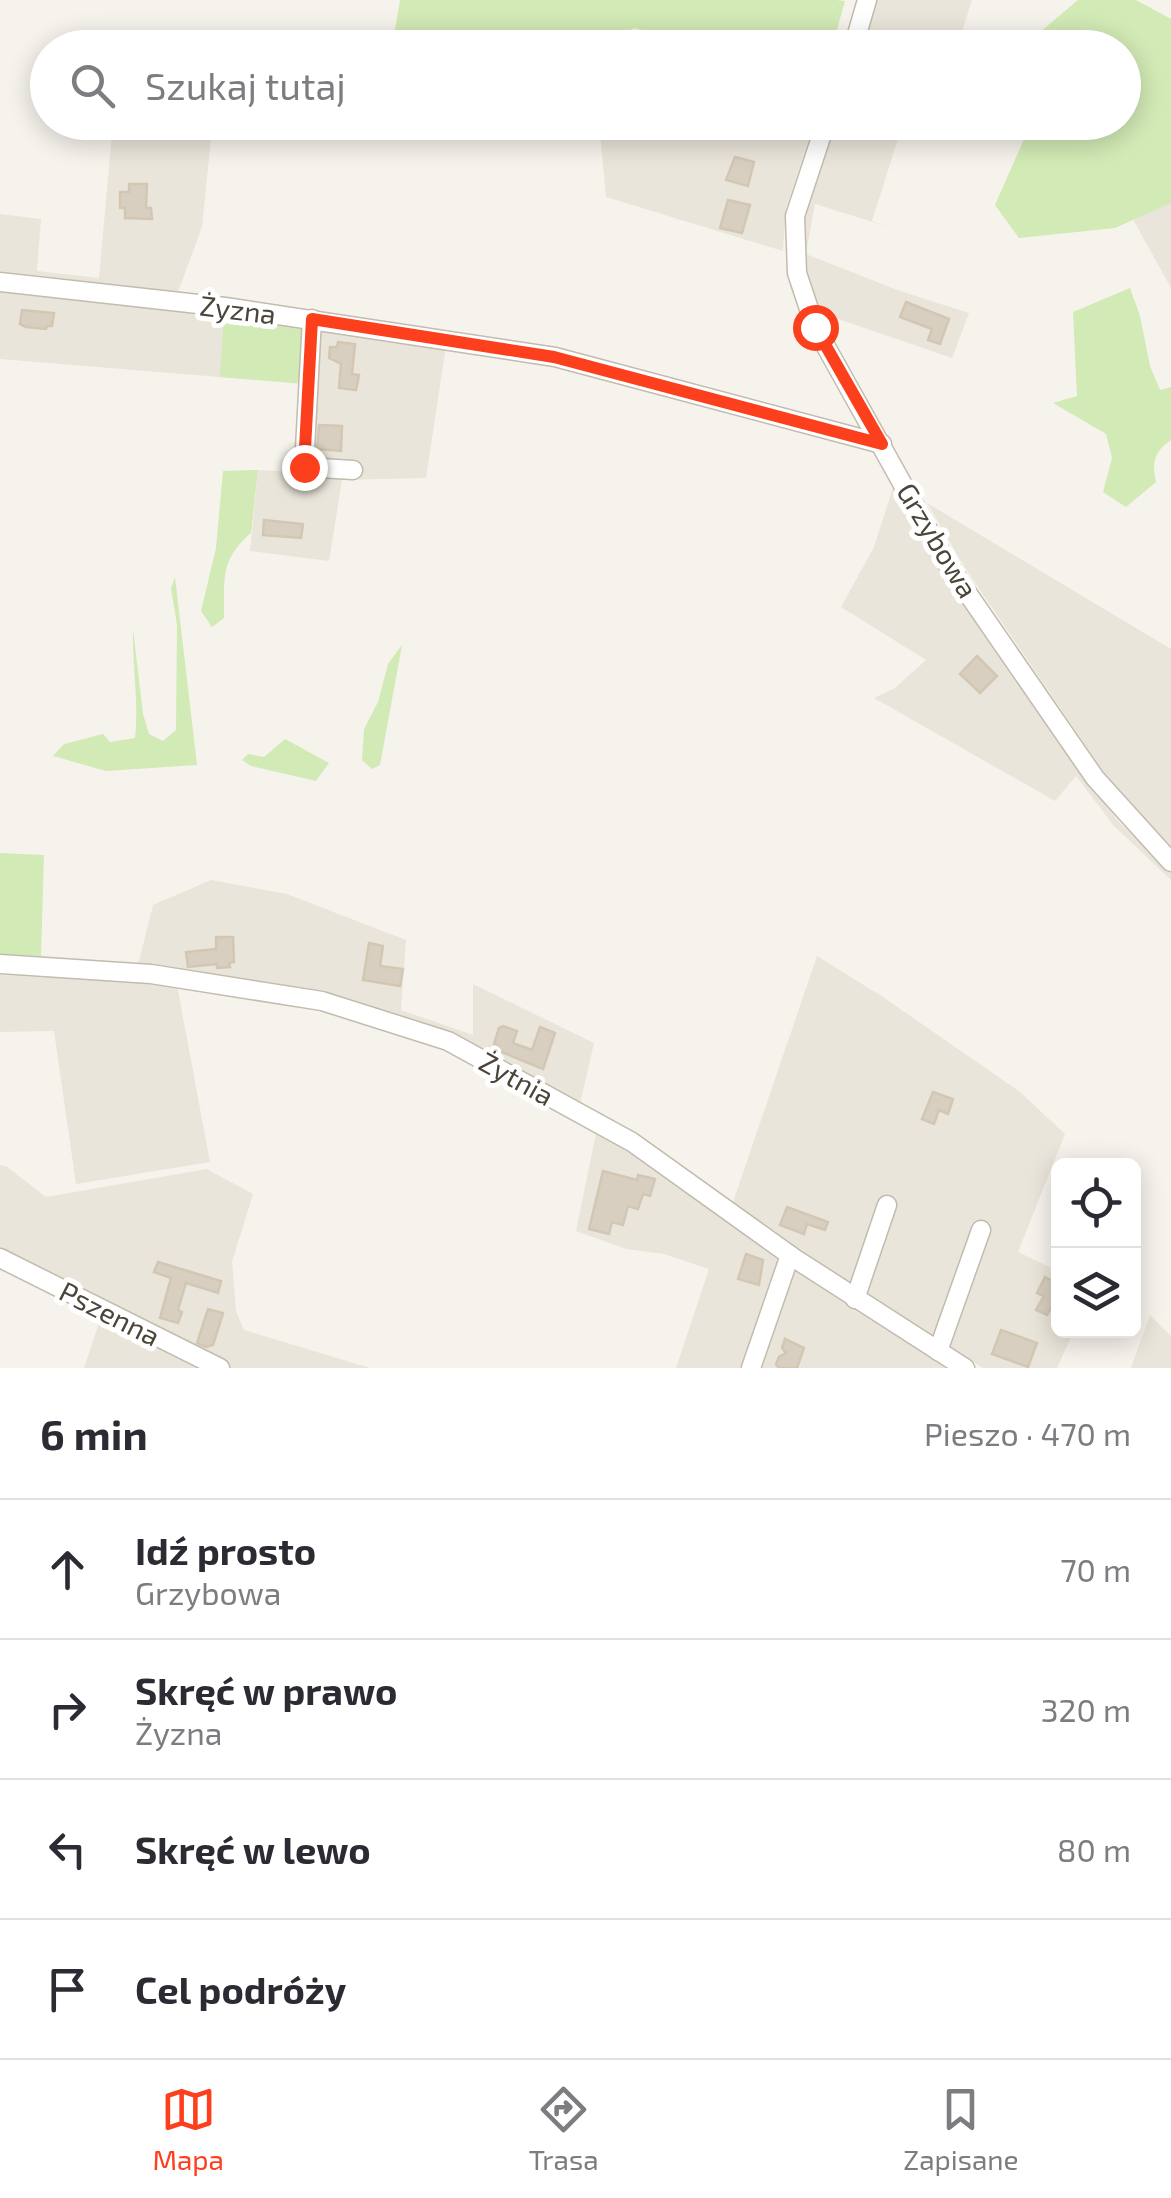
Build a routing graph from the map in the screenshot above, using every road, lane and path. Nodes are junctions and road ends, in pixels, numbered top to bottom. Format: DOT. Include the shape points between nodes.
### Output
graph roads {
  1 [pos="867,0"];
  2 [pos="858,30"];
  3 [pos="820,140"];
  4 [pos="0,282"];
  5 [pos="312,319"];
  6 [pos="882,444"];
  7 [pos="353,470"];
  8 [pos="1171,862"];
  9 [pos="0,964"];
  10 [pos="887,1204"];
  11 [pos="981,1230"];
  12 [pos="790,1255"];
  13 [pos="0,1258"];
  14 [pos="855,1298"];
  15 [pos="938,1350"];
  16 [pos="220,1368"];
  17 [pos="751,1368"];
  18 [pos="965,1368"];
  1 -- 2 [label="street"];
  3 -- 6 [label="street, Grzybowa" via="795,216 797,273 815,327"];
  4 -- 5 [label="street, Żyzna"];
  5 -- 6 [label="street, Żyzna" via="554,357"];
  5 -- 7 [label="street" via="304,467"];
  6 -- 8 [label="street, Grzybowa" via="958,580 1095,778"];
  9 -- 12 [label="street, Żytnia" via="151,974 322,1001 448,1041 632,1142"];
  10 -- 14 [label="street"];
  11 -- 15 [label="street"];
  12 -- 14 [label="street, Żytnia"];
  12 -- 17 [label="street"];
  13 -- 16 [label="street, Pszenna"];
  14 -- 15 [label="street, Żytnia"];
  15 -- 18 [label="street, Żytnia"];
}
